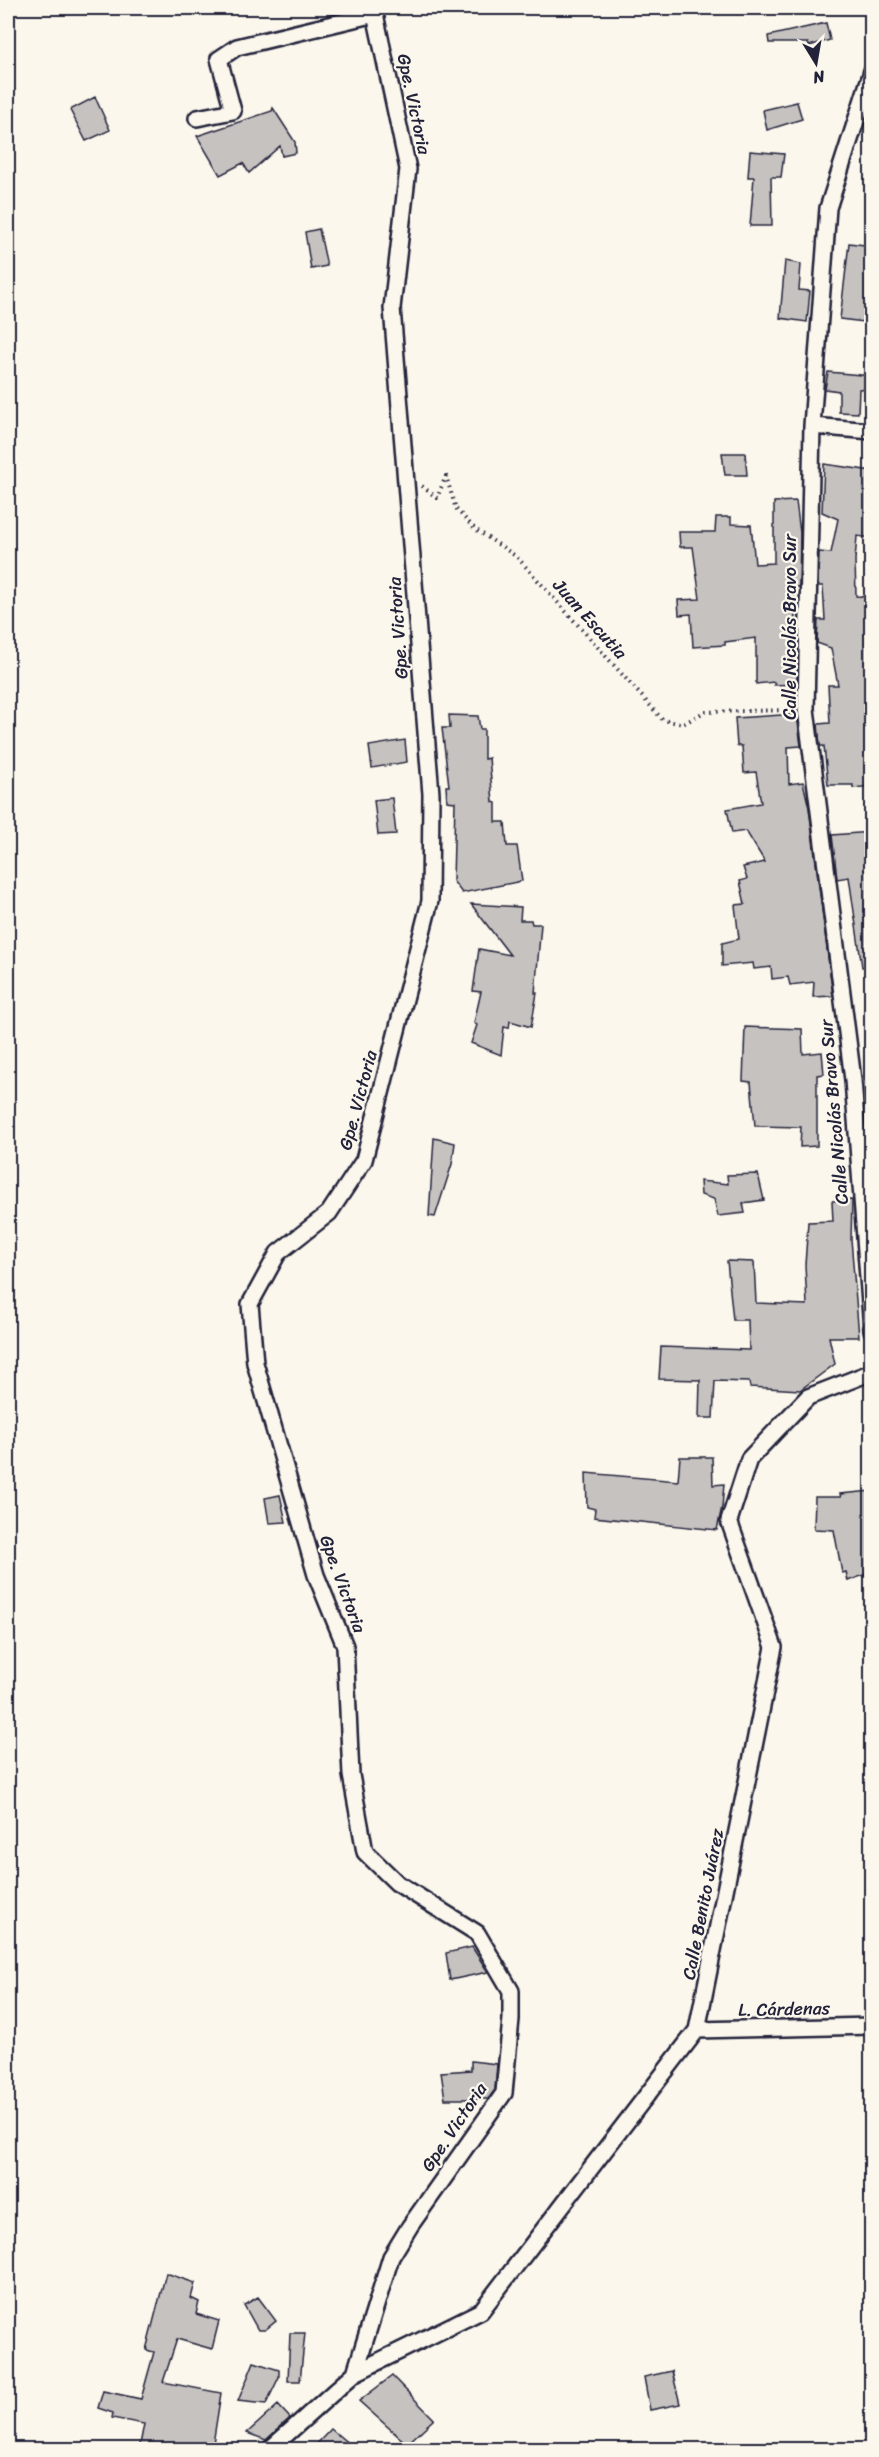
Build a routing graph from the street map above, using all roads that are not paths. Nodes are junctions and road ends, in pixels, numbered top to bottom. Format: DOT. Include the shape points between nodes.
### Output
graph roads {
  1 [pos="376,11"];
  2 [pos="872,71"];
  3 [pos="197,118"];
  4 [pos="812,426"];
  5 [pos="872,431"];
  6 [pos="872,1330"];
  7 [pos="872,1372"];
  8 [pos="872,2026"];
  9 [pos="698,2030"];
  10 [pos="355,2373"];
  11 [pos="269,2450"];
  1 -- 3 [label="street" via="237,47 219,59 233,111"];
  1 -- 10 [label="street, Gpe. Victoria" via="408,169 392,308 431,794 430,901 364,1160 329,1213 278,1253 250,1304 255,1363 316,1575 345,1646 351,1775 365,1852 397,1883 477,1933 511,1991 512,2019 504,2093 391,2257"];
  2 -- 4 [label="street, Calle Nicolás Bravo Sur" via="828,208"];
  4 -- 5 [label="street"];
  4 -- 6 [label="street, Calle Nicolás Bravo Sur" via="806,709 853,1080"];
  7 -- 9 [label="street, Calle Benito Juárez" via="808,1397 748,1459 729,1521 774,1647"];
  8 -- 9 [label="street, L. Cárdenas"];
  9 -- 10 [label="street, Calle Benito Juárez" via="481,2312"];
  10 -- 11 [label="street"];
}
